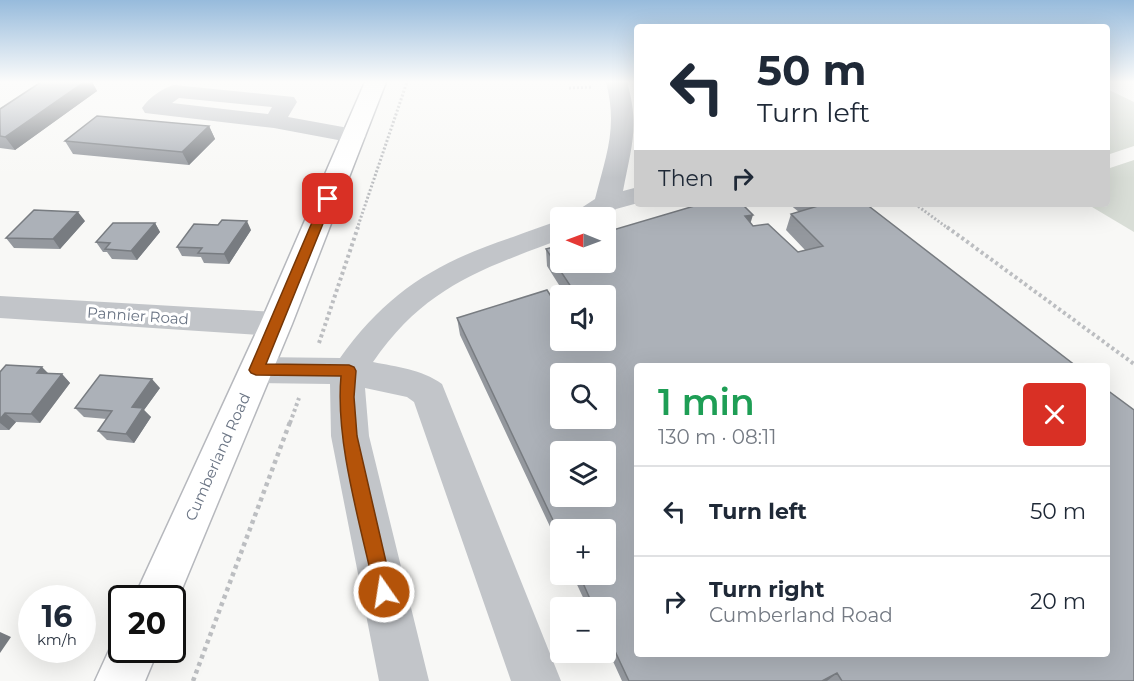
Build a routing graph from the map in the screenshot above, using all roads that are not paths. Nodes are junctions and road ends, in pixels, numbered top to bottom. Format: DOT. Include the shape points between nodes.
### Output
graph roads {
  1 [pos="209,114"];
  2 [pos="279,114"];
  3 [pos="363,114"];
  4 [pos="624,114"];
  5 [pos="274,121"];
  6 [pos="354,136"];
  7 [pos="634,196"];
  8 [pos="597,207"];
  9 [pos="604,207"];
  10 [pos="550,233"];
  11 [pos="0,307"];
  12 [pos="276,324"];
  13 [pos="256,370"];
  14 [pos="349,371"];
  15 [pos="162,585"];
  16 [pos="128,663"];
  17 [pos="120,681"];
  18 [pos="404,681"];
  19 [pos="536,681"];
  1 -- 5 [label="street"];
  2 -- 5 [label="street"];
  3 -- 6 [label="main road, Cumberland Road"];
  4 -- 8 [label="street" via="624,128"];
  5 -- 6 [label="street"];
  6 -- 12 [label="main road, Cumberland Road"];
  7 -- 9 [label="street"];
  10 -- 14 [label="street" via="435,280 394,312"];
  11 -- 12 [label="street, Pannier Road"];
  12 -- 13 [label="main road, Cumberland Road"];
  13 -- 14 [label="street"];
  13 -- 15 [label="main road, Cumberland Road"];
  14 -- 18 [label="street" via="350,436"];
  14 -- 19 [label="street" via="417,385 429,394"];
  16 -- 17 [label="main road"];
}
